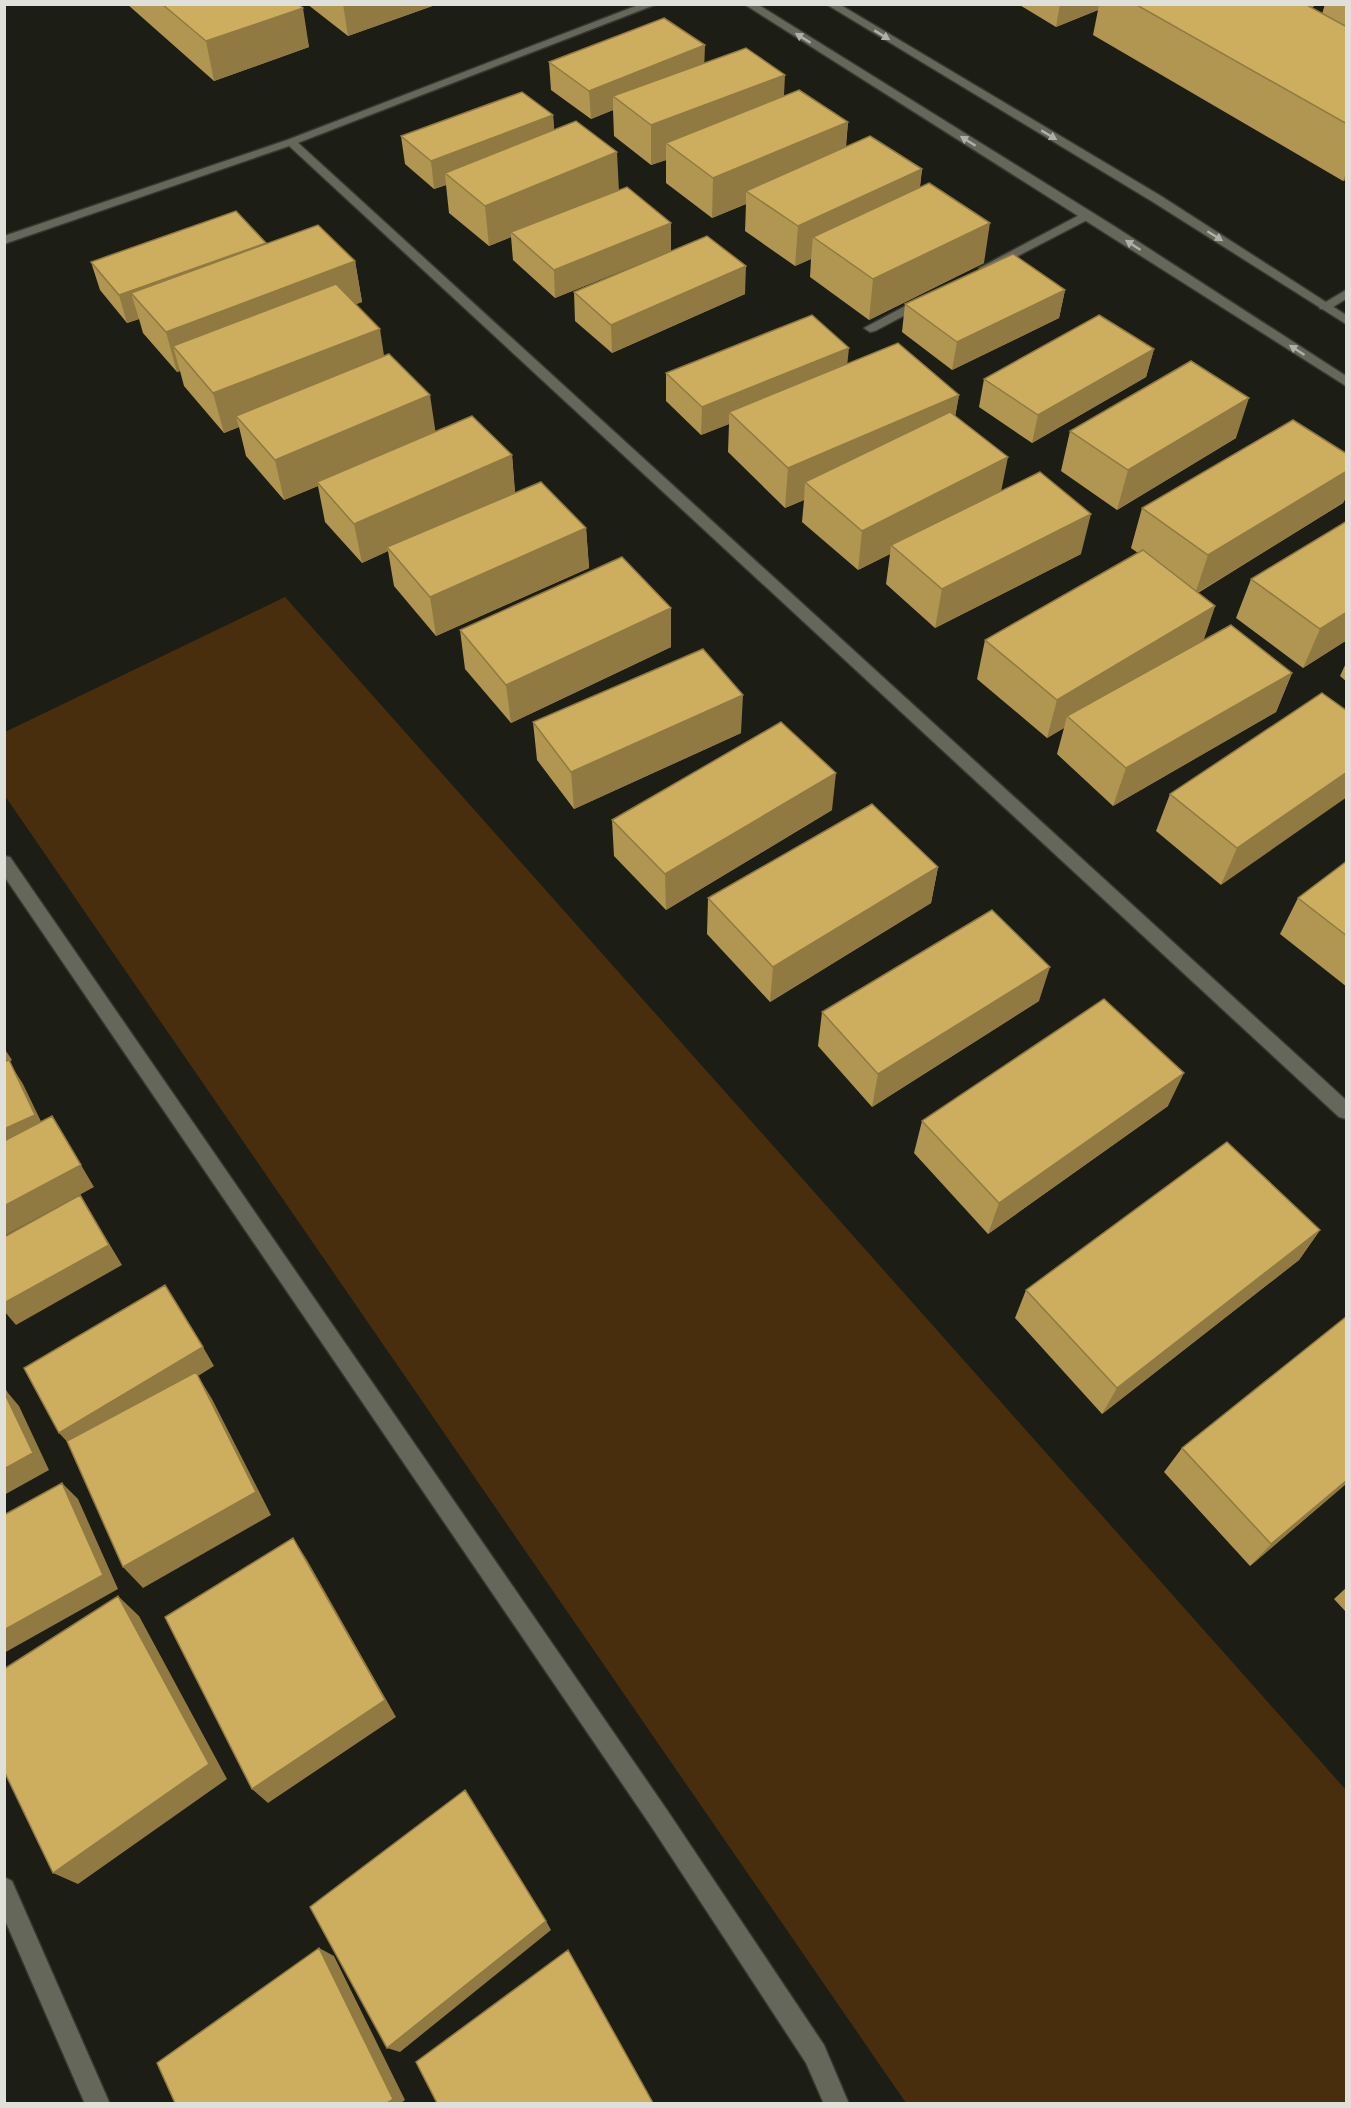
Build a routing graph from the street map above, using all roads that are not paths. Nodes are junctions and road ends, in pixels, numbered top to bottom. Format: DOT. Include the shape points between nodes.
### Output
graph roads {
  1 [pos="652,4"];
  2 [pos="749,4"];
  3 [pos="831,4"];
  4 [pos="291,142"];
  5 [pos="1087,215"];
  6 [pos="4,240"];
  7 [pos="973,274"];
  8 [pos="942,290"];
  9 [pos="1347,294"];
  10 [pos="1325,306"];
  11 [pos="1347,320"];
  12 [pos="870,328"];
  13 [pos="1347,382"];
  14 [pos="4,862"];
  15 [pos="1347,1111"];
  16 [pos="4,1889"];
  17 [pos="98,2103"];
  18 [pos="837,2103"];
  1 -- 4 [label="street"];
  5 -- 2 [label="street, one-way"];
  3 -- 10 [label="street, one-way"];
  4 -- 6 [label="street"];
  4 -- 15 [label="street"];
  5 -- 7 [label="street"];
  13 -- 5 [label="street, one-way"];
  8 -- 12 [label="street"];
  9 -- 10 [label="street"];
  10 -- 11 [label="street"];
  14 -- 18 [label="street" via="659,1818 815,2054"];
  16 -- 17 [label="street"];
}
